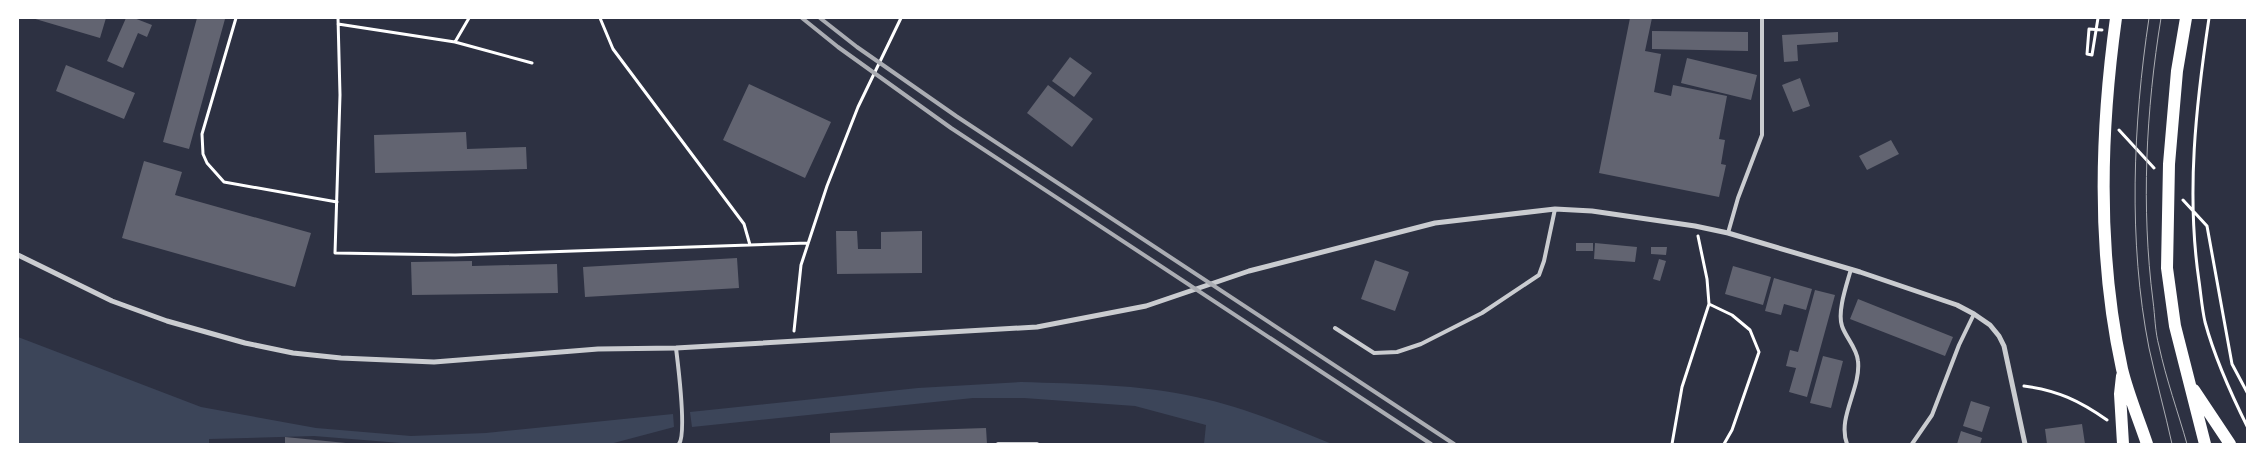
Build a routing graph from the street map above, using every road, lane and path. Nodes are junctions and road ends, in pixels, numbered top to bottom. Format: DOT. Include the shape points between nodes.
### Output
graph roads {
  1 [pos="236,18"];
  2 [pos="338,18"];
  3 [pos="469,18"];
  4 [pos="600,18"];
  5 [pos="900,18"];
  6 [pos="1762,18"];
  7 [pos="2098,18"];
  8 [pos="2116,18"];
  9 [pos="2186,18"];
  10 [pos="2210,18"];
  11 [pos="338,24"];
  12 [pos="2089,29"];
  13 [pos="455,42"];
  14 [pos="532,63"];
  15 [pos="337,202"];
  16 [pos="1555,209"];
  17 [pos="1695,226"];
  18 [pos="1728,233"];
  19 [pos="808,243"];
  20 [pos="750,245"];
  21 [pos="18,255"];
  22 [pos="1851,269"];
  23 [pos="1709,304"];
  24 [pos="1974,314"];
  25 [pos="1335,328"];
  26 [pos="793,342"];
  27 [pos="676,348"];
  28 [pos="2123,371"];
  29 [pos="2188,382"];
  30 [pos="2013,386"];
  31 [pos="2113,424"];
  32 [pos="2248,428"];
  33 [pos="679,444"];
  34 [pos="998,444"];
  35 [pos="1037,444"];
  36 [pos="1672,444"];
  37 [pos="1724,444"];
  38 [pos="1847,444"];
  39 [pos="1912,444"];
  40 [pos="2025,444"];
  41 [pos="2123,444"];
  42 [pos="2147,444"];
  43 [pos="2205,444"];
  44 [pos="2230,444"];
  1 -- 15 [label="path" via="202,134 207,163 224,182"];
  2 -- 11 [label="path"];
  3 -- 13 [label="path"];
  4 -- 20 [label="path" via="613,49 744,224"];
  5 -- 19 [label="path" via="858,107"];
  6 -- 18 [label="lane" via="1762,135"];
  7 -- 12 [label="path" via="2092,55 2087,54"];
  8 -- 28 [label="main road" via="2109,65 2104,224"];
  9 -- 29 [label="main road" via="2177,71 2169,164 2167,268"];
  10 -- 32 [label="path" via="2201,72 2191,188 2192,228 2205,322 2233,400"];
  11 -- 13 [label="path"];
  11 -- 15 [label="path"];
  13 -- 14 [label="path"];
  15 -- 20 [label="path" via="336,253 455,255"];
  16 -- 17 [label="street"];
  16 -- 25 [label="lane" via="1539,275 1482,313 1421,344 1397,352 1374,353"];
  16 -- 26 [label="street" via="1435,223 1249,271 1146,306 1037,327"];
  17 -- 18 [label="street"];
  17 -- 23 [label="path"];
  18 -- 22 [label="street"];
  19 -- 20 [label="path"];
  19 -- 26 [label="path" via="801,265"];
  21 -- 27 [label="street" via="112,301 167,321 293,354 434,362 598,350"];
  22 -- 24 [label="street" via="1957,305"];
  22 -- 38 [label="lane" via="1842,301 1841,325 1858,362 1844,425"];
  23 -- 36 [label="path" via="1682,387"];
  23 -- 37 [label="path" via="1732,315 1750,330 1759,352"];
  24 -- 30 [label="street" via="1999,336"];
  24 -- 39 [label="lane" via="1932,414"];
  26 -- 27 [label="street"];
  27 -- 33 [label="lane" via="683,428"];
  28 -- 41 [label="main road" via="2120,394"];
  28 -- 42 [label="main road"];
  29 -- 43 [label="main road"];
  29 -- 44 [label="main road"];
  30 -- 31 [label="path" via="2065,396"];
  30 -- 40 [label="street"];
  34 -- 35 [label="lane"];
}
